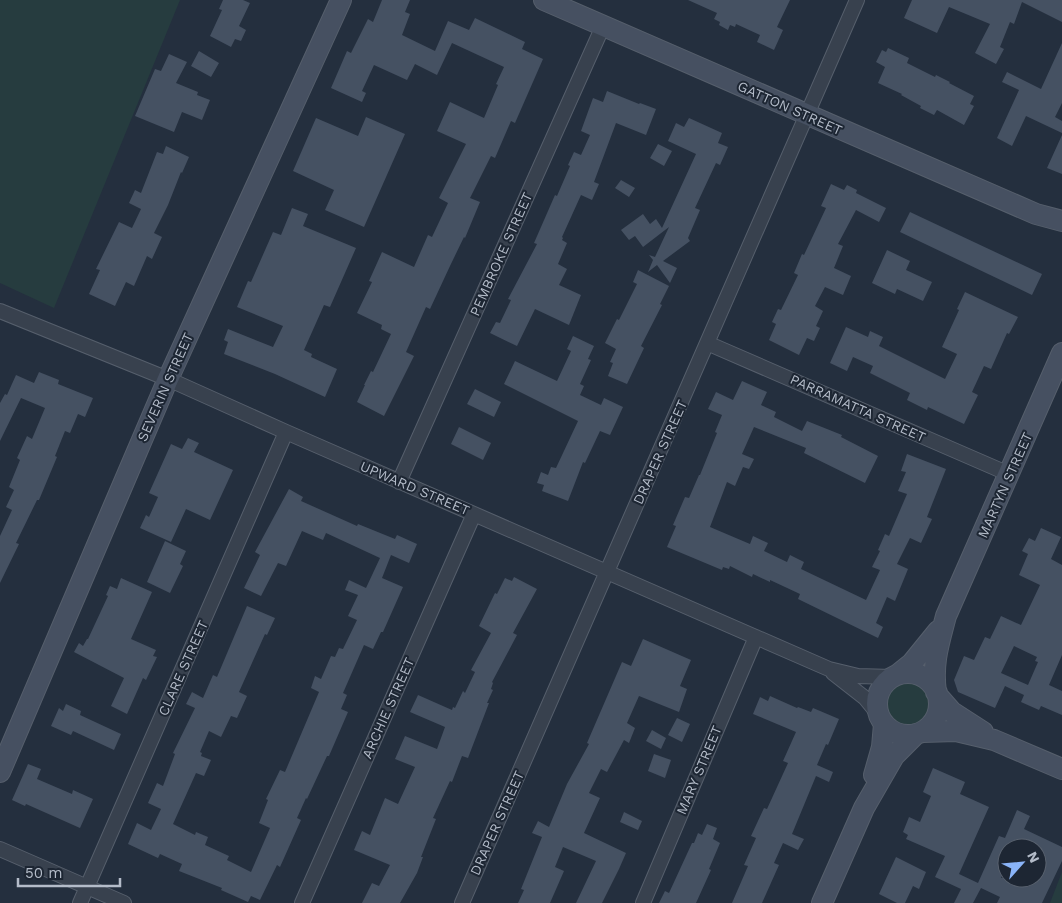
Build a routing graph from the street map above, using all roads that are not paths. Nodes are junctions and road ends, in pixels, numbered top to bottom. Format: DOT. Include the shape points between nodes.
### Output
graph roads {
  1 [pos="544,0"];
  2 [pos="857,0"];
  3 [pos="339,2"];
  4 [pos="603,26"];
  5 [pos="806,116"];
  6 [pos="1036,214"];
  7 [pos="1062,221"];
  8 [pos="1062,238"];
  9 [pos="0,311"];
  10 [pos="707,343"];
  11 [pos="1062,353"];
  12 [pos="168,379"];
  13 [pos="286,432"];
  14 [pos="1010,474"];
  15 [pos="399,482"];
  16 [pos="474,514"];
  17 [pos="607,573"];
  18 [pos="946,616"];
  19 [pos="756,637"];
  20 [pos="829,669"];
  21 [pos="895,676"];
  22 [pos="936,694"];
  23 [pos="882,720"];
  24 [pos="919,733"];
  25 [pos="994,740"];
  26 [pos="1062,770"];
  27 [pos="0,772"];
  28 [pos="864,808"];
  29 [pos="0,849"];
  30 [pos="87,888"];
  31 [pos="80,903"];
  32 [pos="124,903"];
  33 [pos="302,903"];
  34 [pos="462,903"];
  35 [pos="643,903"];
  36 [pos="822,903"];
  1 -- 4 [label="street, GATTON STREET"];
  2 -- 5 [label="street, DRAPER STREET"];
  3 -- 12 [label="street, SEVERIN STREET"];
  4 -- 5 [label="street, GATTON STREET"];
  4 -- 15 [label="street, PEMBROKE STREET"];
  5 -- 6 [label="street, GATTON STREET"];
  5 -- 10 [label="street, DRAPER STREET"];
  6 -- 7 [label="street, GATTON STREET"];
  6 -- 8 [label="street, GATTON STREET"];
  9 -- 12 [label="street, UPWARD STREET"];
  10 -- 14 [label="street, PARRAMATTA STREET"];
  10 -- 17 [label="street, DRAPER STREET"];
  11 -- 14 [label="street, MARTYN STREET"];
  12 -- 13 [label="street, UPWARD STREET"];
  12 -- 27 [label="street, SEVERIN STREET"];
  13 -- 15 [label="street, UPWARD STREET"];
  13 -- 30 [label="street, CLARE STREET"];
  14 -- 18 [label="street, MARTYN STREET"];
  15 -- 16 [label="street, UPWARD STREET"];
  16 -- 17 [label="street, UPWARD STREET"];
  16 -- 33 [label="street, ARCHIE STREET"];
  17 -- 19 [label="street, UPWARD STREET"];
  17 -- 34 [label="street, DRAPER STREET"];
  18 -- 21 [label="street, MARTYN STREET" via="923,651"];
  18 -- 22 [label="street, MARTYN STREET" via="935,659"];
  19 -- 20 [label="street, UPWARD STREET"];
  19 -- 35 [label="street, MARY STREET"];
  20 -- 21 [label="street, UPWARD STREET" via="868,678"];
  20 -- 23 [label="street, UPWARD STREET" via="865,698"];
  21 -- 22 [label="street" via="920,676"];
  21 -- 23 [label="street" via="886,681 880,692 877,706"];
  22 -- 24 [label="street" via="936,717"];
  22 -- 25 [label="street" via="952,712"];
  23 -- 24 [label="street" via="900,735"];
  23 -- 28 [label="street" via="880,756"];
  24 -- 25 [label="street" via="956,731"];
  24 -- 28 [label="street" via="894,756"];
  25 -- 26 [label="street"];
  28 -- 36 [label="street"];
  29 -- 30 [label="street"];
  30 -- 31 [label="street, CLARE STREET"];
  30 -- 32 [label="street"];
}
